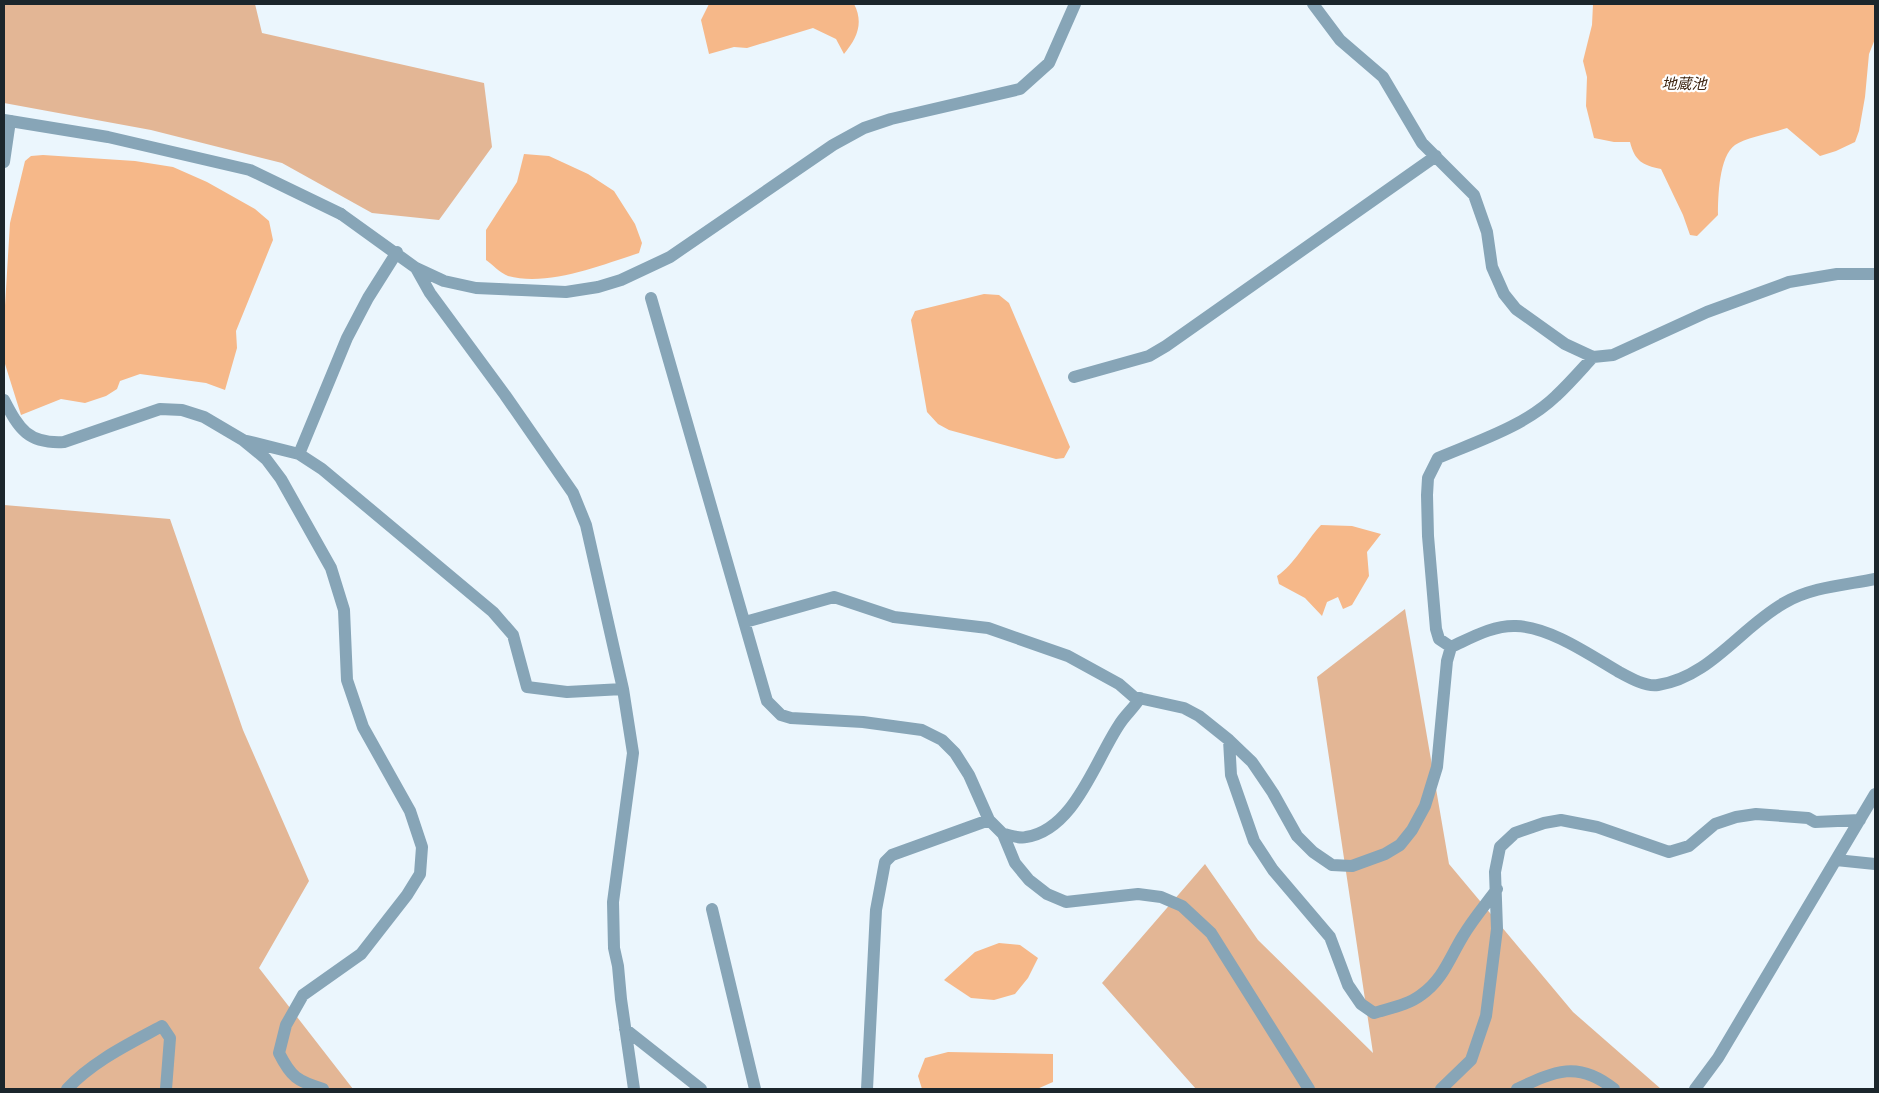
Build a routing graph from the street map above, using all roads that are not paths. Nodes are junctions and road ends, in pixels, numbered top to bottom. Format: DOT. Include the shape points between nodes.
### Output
graph roads {
  1 [pos="1075,4"];
  2 [pos="1313,4"];
  3 [pos="7,120"];
  4 [pos="1436,156"];
  5 [pos="4,162"];
  6 [pos="397,252"];
  7 [pos="416,268"];
  8 [pos="1875,274"];
  9 [pos="651,298"];
  10 [pos="1594,357"];
  11 [pos="1074,377"];
  12 [pos="4,400"];
  13 [pos="243,440"];
  14 [pos="299,454"];
  15 [pos="1875,578"];
  16 [pos="745,622"];
  17 [pos="1451,647"];
  18 [pos="623,689"];
  19 [pos="1140,698"];
  20 [pos="1229,740"];
  21 [pos="1875,794"];
  22 [pos="989,820"];
  23 [pos="1860,820"];
  24 [pos="1003,834"];
  25 [pos="1836,860"];
  26 [pos="1875,864"];
  27 [pos="1497,889"];
  28 [pos="712,909"];
  29 [pos="625,1029"];
  30 [pos="66,1089"];
  31 [pos="166,1089"];
  32 [pos="323,1089"];
  33 [pos="634,1089"];
  34 [pos="702,1089"];
  35 [pos="755,1089"];
  36 [pos="867,1089"];
  37 [pos="1309,1089"];
  38 [pos="1441,1089"];
  39 [pos="1517,1089"];
  40 [pos="1614,1089"];
  41 [pos="1695,1089"];
  1 -- 7 [label="street" via="1049,63 1020,89 892,118 864,128 833,145 670,257 621,280 566,292 476,288 444,281"];
  2 -- 4 [label="street" via="1340,40 1383,77 1422,143"];
  3 -- 5 [label="street"];
  3 -- 6 [label="street" via="108,137 250,170 341,214"];
  4 -- 10 [label="street" via="1474,195 1487,232 1492,267 1504,294 1516,309 1565,344"];
  4 -- 11 [label="street" via="1166,346 1149,356"];
  6 -- 7 [label="street"];
  6 -- 14 [label="street" via="347,338"];
  7 -- 18 [label="street" via="430,294 573,493 586,525"];
  8 -- 10 [label="street" via="1837,274 1789,282 1707,312 1612,355"];
  9 -- 16 [label="street"];
  10 -- 17 [label="street" via="1556,397 1537,411 1438,458 1428,478 1428,536 1436,629 1440,639"];
  12 -- 13 [label="street" via="23,431 33,439 48,443 64,442 160,409 182,410 204,417"];
  13 -- 14 [label="street"];
  13 -- 32 [label="street" via="266,459 281,479 331,568 344,610 347,680 363,727 410,811 422,847 420,874 408,895 361,954 303,995 286,1025 279,1053 290,1073 302,1083"];
  14 -- 18 [label="street" via="494,612 513,635 527,687 567,692"];
  15 -- 17 [label="street" via="1809,592 1784,603 1698,672 1657,686 1634,680 1576,646 1515,626 1488,630"];
  16 -- 19 [label="street" via="834,597 894,617 988,628 1068,656"];
  16 -- 22 [label="street" via="767,701 781,715 912,728 935,736 955,753 969,775"];
  17 -- 20 [label="street" via="1437,767 1425,806 1412,830 1385,854 1352,866 1332,865 1313,852 1297,836 1252,762"];
  18 -- 29 [label="street" via="633,753 613,902 614,948"];
  19 -- 20 [label="street" via="1184,708"];
  19 -- 24 [label="street" via="1120,723 1073,805 1056,824 1024,838"];
  20 -- 27 [label="street" via="1231,776 1254,841 1273,870 1330,937 1348,984 1361,1004 1374,1013 1409,1002 1434,983 1448,967 1462,936"];
  21 -- 23 [label="street"];
  22 -- 24 [label="street"];
  22 -- 36 [label="street" via="892,855 885,862 876,910"];
  23 -- 25 [label="street"];
  23 -- 27 [label="street" via="1815,822 1808,818 1756,814 1736,817 1715,824 1690,846 1669,852 1596,827 1561,820 1544,823 1515,833 1500,847 1495,872"];
  24 -- 37 [label="street" via="1016,863 1029,880 1047,894 1066,902 1138,894 1161,897 1182,906 1211,933"];
  25 -- 26 [label="street"];
  25 -- 41 [label="street" via="1718,1058"];
  27 -- 38 [label="street" via="1497,929 1486,1016 1471,1060"];
  28 -- 35 [label="street"];
  29 -- 33 [label="street"];
  29 -- 34 [label="street"];
  30 -- 31 [label="street" via="108,1056 162,1026 170,1038"];
  39 -- 40 [label="street" via="1552,1074 1580,1070 1599,1077"];
}
